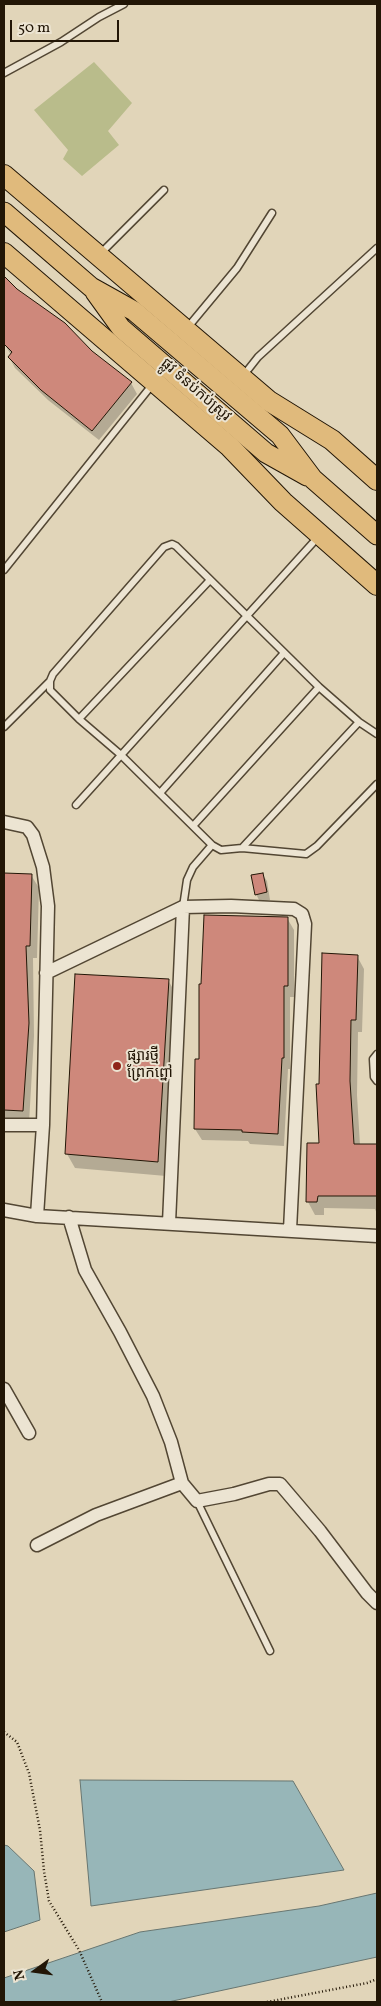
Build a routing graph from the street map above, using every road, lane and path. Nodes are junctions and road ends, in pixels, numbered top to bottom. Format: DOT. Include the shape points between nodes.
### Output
graph roads {
  1 [pos="124,4"];
  2 [pos="4,73"];
  3 [pos="4,174"];
  4 [pos="164,190"];
  5 [pos="4,212"];
  6 [pos="272,213"];
  7 [pos="377,248"];
  8 [pos="4,253"];
  9 [pos="98,256"];
  10 [pos="186,330"];
  11 [pos="242,378"];
  12 [pos="155,382"];
  13 [pos="377,480"];
  14 [pos="320,535"];
  15 [pos="377,535"];
  16 [pos="4,570"];
  17 [pos="210,580"];
  18 [pos="377,585"];
  19 [pos="246,615"];
  20 [pos="284,654"];
  21 [pos="50,681"];
  22 [pos="319,687"];
  23 [pos="79,718"];
  24 [pos="360,722"];
  25 [pos="4,727"];
  26 [pos="377,734"];
  27 [pos="121,755"];
  28 [pos="377,784"];
  29 [pos="160,793"];
  30 [pos="76,805"];
  31 [pos="4,822"];
  32 [pos="193,826"];
  33 [pos="212,845"];
  34 [pos="242,848"];
  35 [pos="183,907"];
  36 [pos="46,973"];
  37 [pos="377,1054"];
  38 [pos="377,1080"];
  39 [pos="4,1125"];
  40 [pos="43,1125"];
  41 [pos="4,1210"];
  42 [pos="37,1216"];
  43 [pos="70,1217"];
  44 [pos="170,1223"];
  45 [pos="290,1230"];
  46 [pos="377,1236"];
  47 [pos="4,1389"];
  48 [pos="8,1407"];
  49 [pos="29,1433"];
  50 [pos="182,1483"];
  51 [pos="196,1501"];
  52 [pos="37,1545"];
  53 [pos="377,1603"];
  54 [pos="270,1651"];
  55 [pos="4,1732"];
  56 [pos="377,1979"];
  57 [pos="102,2002"];
  58 [pos="267,2002"];
  1 -- 2 [label="lane"];
  3 -- 9 [label="highway"];
  4 -- 9 [label="lane"];
  5 -- 15 [label="main road, ផ្លូវ ទំនប់កប់ស្រូវ" via="91,287 121,328 266,453 313,479"];
  6 -- 10 [label="lane" via="237,268"];
  7 -- 11 [label="lane" via="258,356"];
  8 -- 12 [label="highway"];
  9 -- 10 [label="highway"];
  10 -- 11 [label="highway"];
  11 -- 13 [label="highway" via="270,401 332,440"];
  12 -- 14 [label="highway" via="230,447"];
  12 -- 16 [label="lane"];
  14 -- 18 [label="highway"];
  14 -- 19 [label="lane"];
  17 -- 19 [label="lane"];
  17 -- 21 [label="lane" via="176,546 164,547"];
  17 -- 23 [label="lane"];
  19 -- 20 [label="lane"];
  19 -- 27 [label="lane"];
  20 -- 22 [label="lane"];
  20 -- 29 [label="lane"];
  21 -- 23 [label="lane" via="50,690"];
  21 -- 25 [label="lane"];
  22 -- 24 [label="lane"];
  22 -- 32 [label="lane"];
  23 -- 27 [label="lane"];
  24 -- 26 [label="lane"];
  24 -- 34 [label="lane"];
  27 -- 29 [label="lane"];
  27 -- 30 [label="lane"];
  28 -- 34 [label="lane" via="306,854"];
  29 -- 32 [label="lane"];
  31 -- 36 [label="street" via="26,827 33,835 43,867 48,906"];
  32 -- 33 [label="lane"];
  33 -- 34 [label="lane" via="222,850"];
  33 -- 35 [label="lane" via="193,867 187,880"];
  35 -- 36 [label="street"];
  35 -- 44 [label="street"];
  35 -- 45 [label="street" via="294,909 302,914 305,924"];
  36 -- 40 [label="street"];
  37 -- 38 [label="lane" via="373,1059"];
  39 -- 40 [label="street"];
  40 -- 42 [label="street"];
  41 -- 42 [label="street"];
  42 -- 43 [label="street"];
  43 -- 44 [label="street"];
  43 -- 50 [label="street" via="84,1270 153,1396 171,1442"];
  44 -- 45 [label="street"];
  45 -- 46 [label="street"];
  47 -- 48 [label="street"];
  48 -- 49 [label="street"];
  50 -- 51 [label="street"];
  50 -- 52 [label="street" via="96,1514"];
  51 -- 53 [label="street" via="280,1484"];
  51 -- 54 [label="lane"];
  55 -- 57 [label="path" via="16,1742 28,1773 40,1830 49,1902 79,1950"];
  56 -- 58 [label="path"];
}
